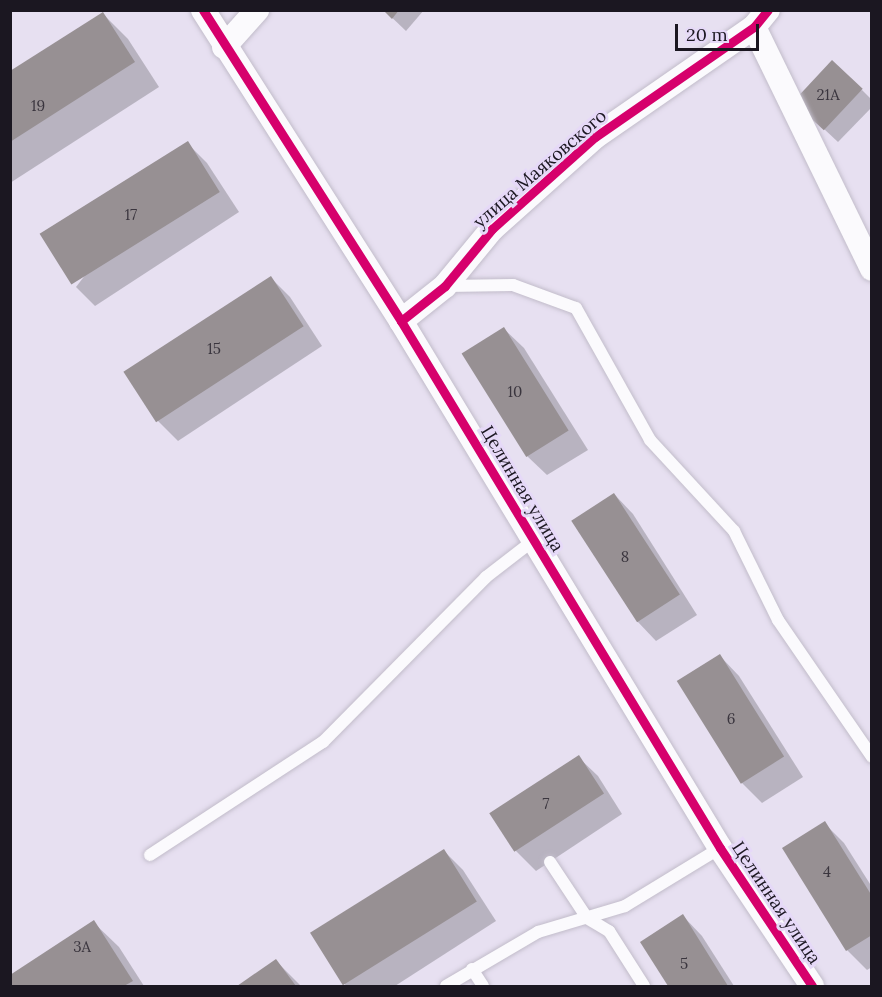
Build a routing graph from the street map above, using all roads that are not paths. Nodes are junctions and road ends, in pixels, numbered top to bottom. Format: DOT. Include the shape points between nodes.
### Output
graph roads {
  1 [pos="203,10"];
  2 [pos="257,10"];
  3 [pos="761,19"];
  4 [pos="225,47"];
  5 [pos="872,269"];
  6 [pos="445,286"];
  7 [pos="401,321"];
  8 [pos="534,540"];
  9 [pos="872,757"];
  10 [pos="720,848"];
  11 [pos="150,855"];
  12 [pos="550,862"];
  13 [pos="587,918"];
  14 [pos="472,969"];
  15 [pos="446,987"];
  16 [pos="483,987"];
  17 [pos="644,987"];
  18 [pos="812,987"];
  1 -- 4 [label="street, Целинная улица"];
  2 -- 4 [label="street"];
  3 -- 5 [label="street"];
  3 -- 6 [label="street, улица Маяковского" via="595,137 492,229"];
  4 -- 7 [label="street, Целинная улица"];
  6 -- 7 [label="street, улица Маяковского"];
  6 -- 9 [label="lane" via="513,285 576,308 650,440 734,531 778,620"];
  7 -- 8 [label="street, Целинная улица"];
  8 -- 10 [label="street, Целинная улица"];
  8 -- 11 [label="lane" via="486,578 323,742"];
  10 -- 13 [label="lane" via="625,906"];
  10 -- 18 [label="street, Целинная улица"];
  12 -- 13 [label="lane"];
  13 -- 14 [label="lane" via="538,932"];
  13 -- 17 [label="lane" via="609,931"];
  14 -- 15 [label="lane"];
  14 -- 16 [label="lane"];
}
